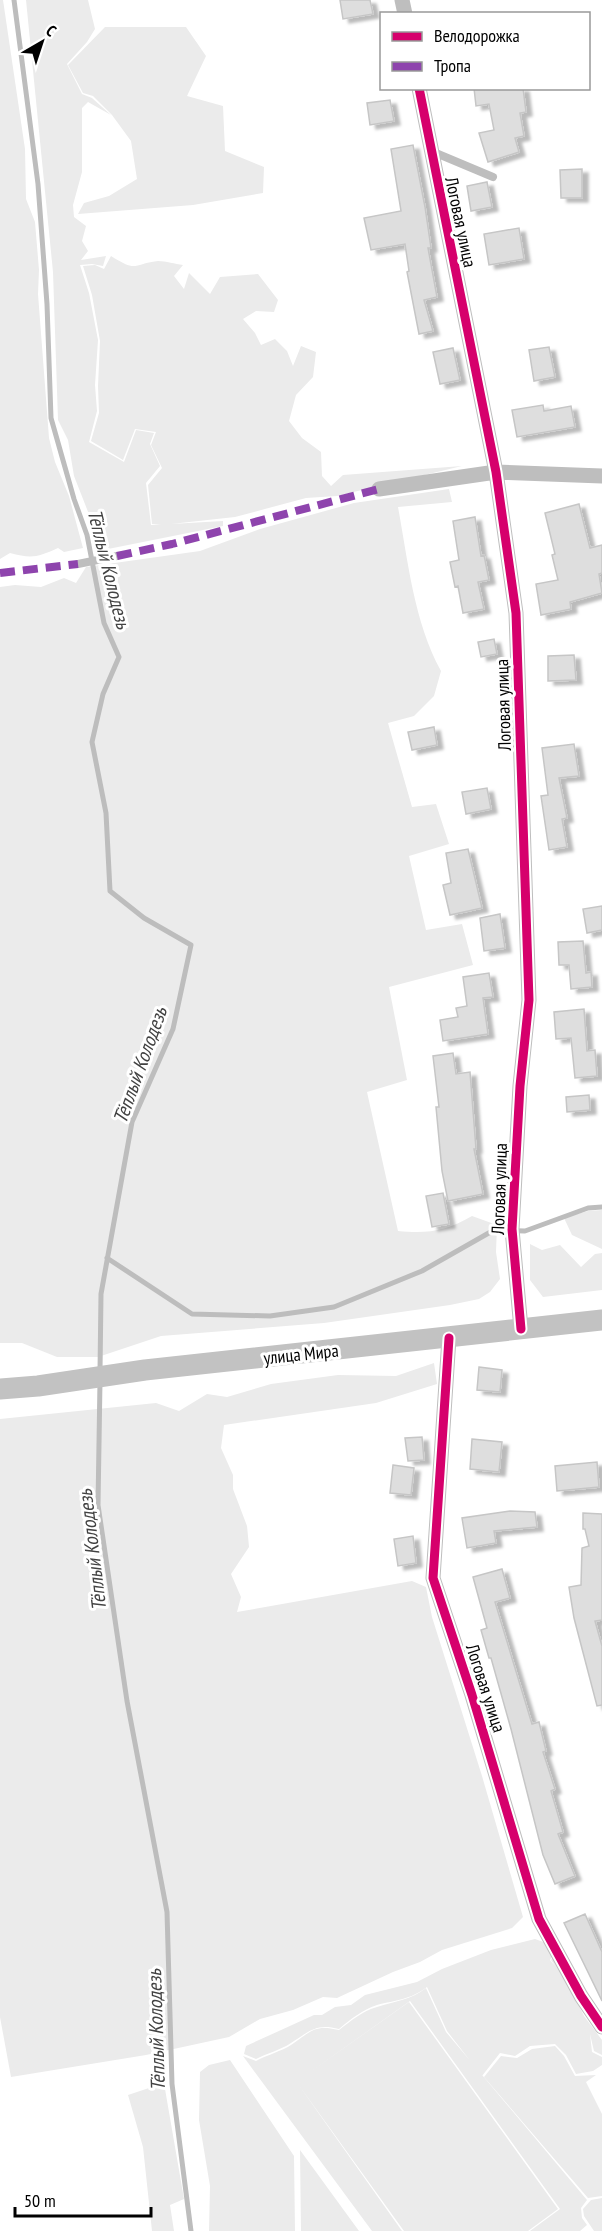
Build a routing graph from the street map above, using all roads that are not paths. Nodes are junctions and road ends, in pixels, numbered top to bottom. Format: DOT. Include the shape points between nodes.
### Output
graph roads {
  1 [pos="419,90"];
  2 [pos="430,150"];
  3 [pos="493,177"];
  4 [pos="496,472"];
  5 [pos="602,476"];
  6 [pos="380,489"];
  7 [pos="117,556"];
  8 [pos="78,564"];
  9 [pos="602,1320"];
  10 [pos="521,1329"];
  11 [pos="449,1338"];
  12 [pos="0,1389"];
  13 [pos="602,2027"];
  1 -- 2 [label="street, Логовая улица"];
  2 -- 3 [label="lane"];
  2 -- 4 [label="street, Логовая улица"];
  4 -- 5 [label="street"];
  4 -- 6 [label="street"];
  4 -- 10 [label="street, Логовая улица" via="516,613 529,1000 512,1234"];
  7 -- 8 [label="lane"];
  9 -- 10 [label="street, улица Мира"];
  10 -- 11 [label="street, улица Мира"];
  11 -- 12 [label="street, улица Мира"];
  11 -- 13 [label="street, Логовая улица" via="433,1578 539,1919"];
}
